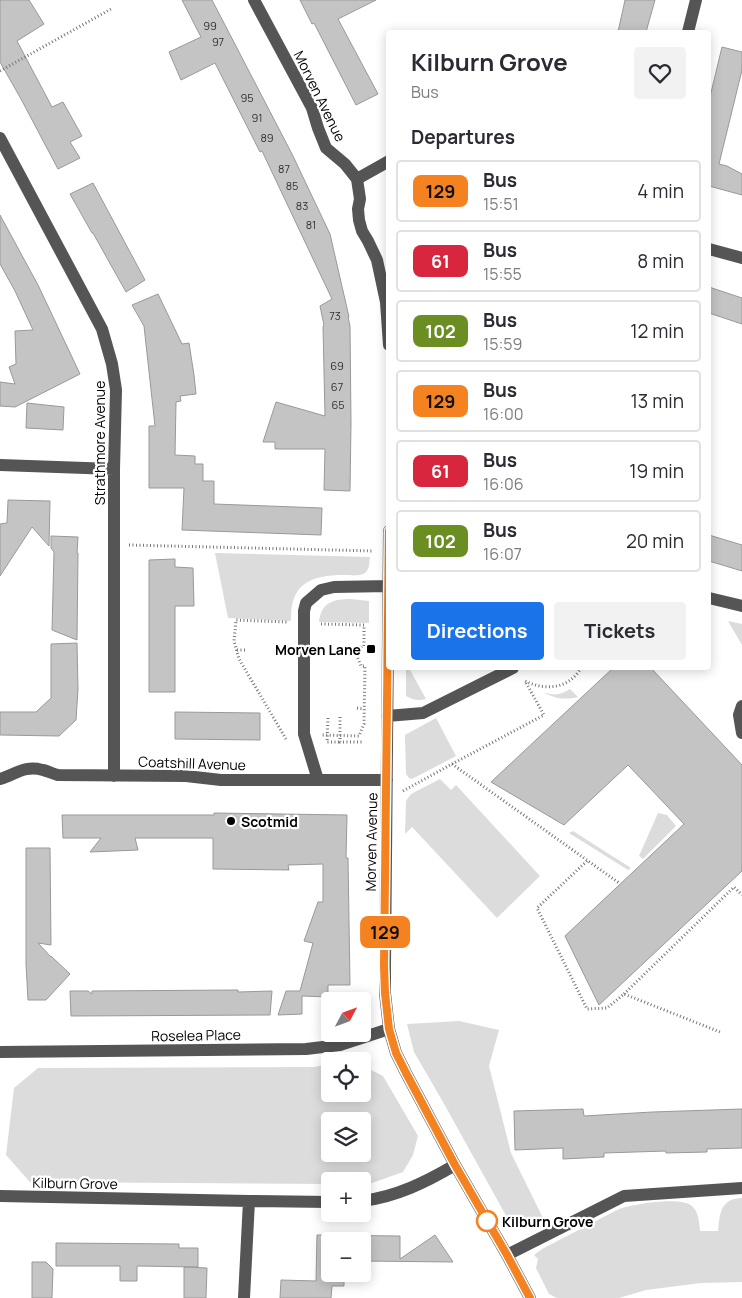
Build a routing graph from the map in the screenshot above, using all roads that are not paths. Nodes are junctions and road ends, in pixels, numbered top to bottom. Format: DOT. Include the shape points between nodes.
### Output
graph roads {
  1 [pos="254,0"];
  2 [pos="696,0"];
  3 [pos="688,30"];
  4 [pos="0,138"];
  5 [pos="386,163"];
  6 [pos="357,179"];
  7 [pos="711,250"];
  8 [pos="742,258"];
  9 [pos="386,302"];
  10 [pos="0,465"];
  11 [pos="114,469"];
  12 [pos="386,586"];
  13 [pos="711,598"];
  14 [pos="742,606"];
  15 [pos="388,670"];
  16 [pos="509,670"];
  17 [pos="742,706"];
  18 [pos="387,716"];
  19 [pos="742,733"];
  20 [pos="114,776"];
  21 [pos="0,779"];
  22 [pos="318,780"];
  23 [pos="387,780"];
  24 [pos="389,1029"];
  25 [pos="0,1052"];
  26 [pos="455,1165"];
  27 [pos="742,1188"];
  28 [pos="0,1196"];
  29 [pos="371,1200"];
  30 [pos="248,1201"];
  31 [pos="321,1202"];
  32 [pos="507,1255"];
  33 [pos="244,1298"];
  34 [pos="530,1298"];
  1 -- 6 [label="street, Morven Avenue" via="312,108 326,148"];
  2 -- 3 [label="street"];
  4 -- 11 [label="street, Strathmore Avenue" via="102,329 116,390"];
  5 -- 6 [label="street"];
  6 -- 9 [label="street" via="359,220 377,260"];
  7 -- 8 [label="street"];
  10 -- 11 [label="street"];
  11 -- 20 [label="street, Strathmore Avenue"];
  12 -- 22 [label="street" via="334,586 321,590 306,603 304,734"];
  13 -- 14 [label="street"];
  15 -- 18 [label="street, Morven Avenue"];
  16 -- 18 [label="street" via="423,713"];
  17 -- 19 [label="street" via="739,715"];
  18 -- 23 [label="street, Morven Avenue"];
  20 -- 21 [label="street, Coatshill Avenue" via="55,775 45,770 26,769"];
  20 -- 22 [label="street, Coatshill Avenue"];
  22 -- 23 [label="street, Coatshill Avenue"];
  23 -- 24 [label="street, Morven Avenue" via="385,993"];
  24 -- 25 [label="street, Roselea Place" via="340,1045 306,1049"];
  24 -- 26 [label="street, Morven Avenue" via="396,1053"];
  26 -- 29 [label="street" via="401,1192"];
  26 -- 32 [label="street, Morven Avenue"];
  27 -- 32 [label="street" via="624,1196"];
  28 -- 30 [label="street, Kilburn Grove"];
  30 -- 31 [label="street, Kilburn Grove"];
  30 -- 33 [label="street"];
  32 -- 34 [label="street, Morven Avenue"];
}
